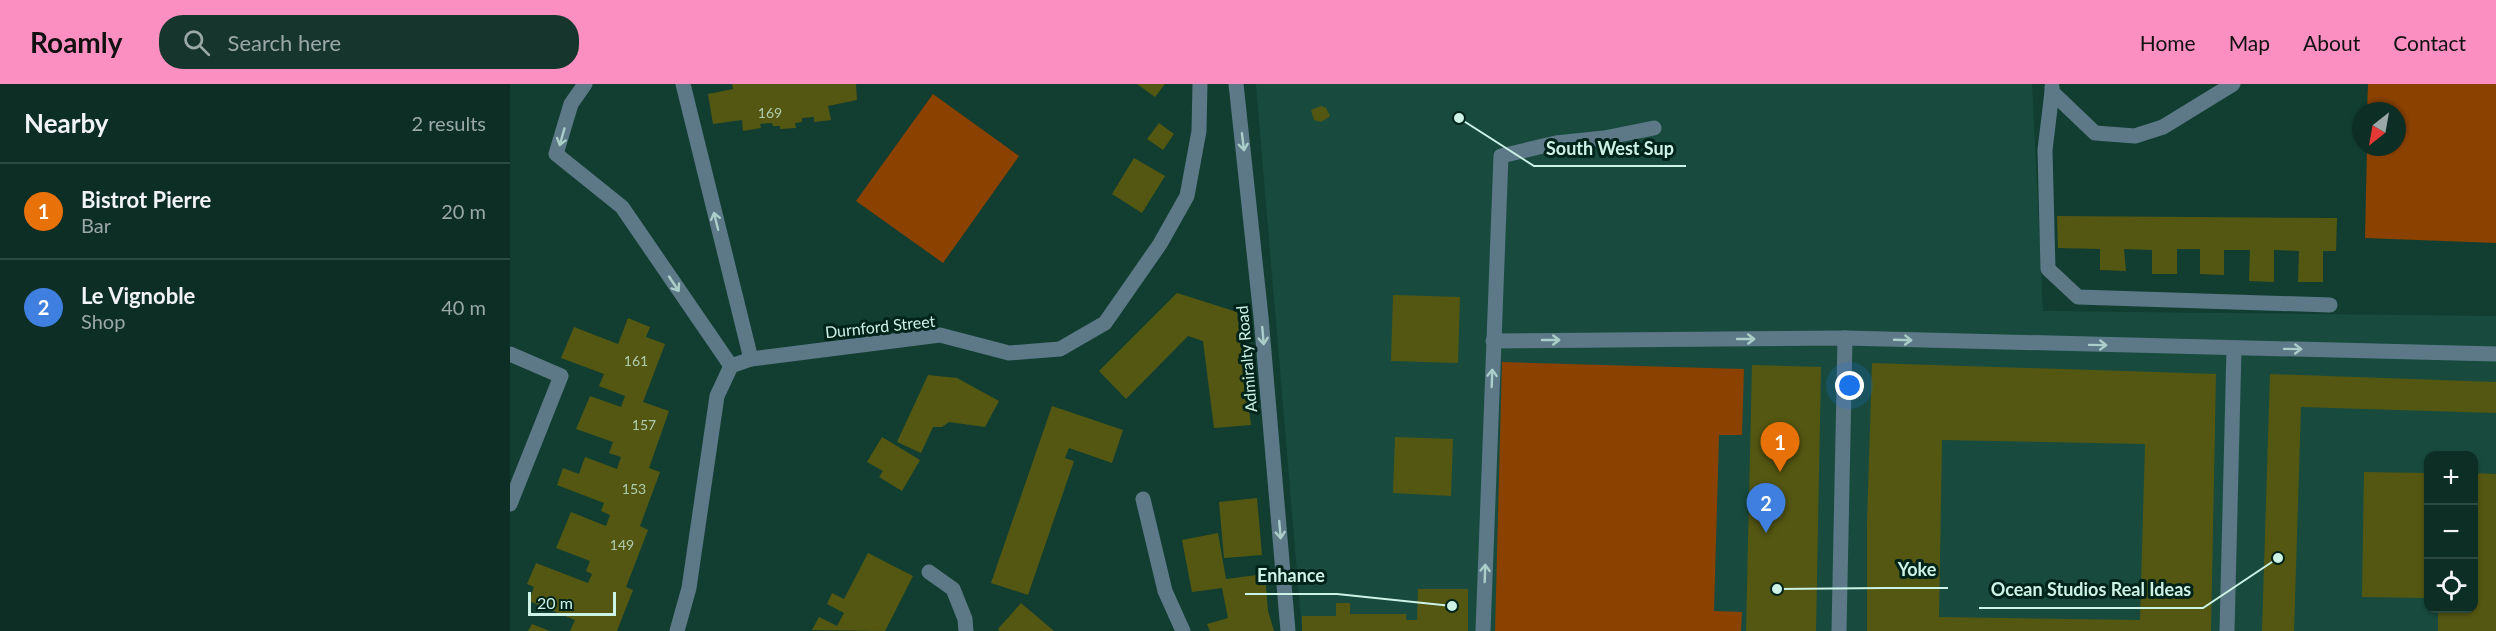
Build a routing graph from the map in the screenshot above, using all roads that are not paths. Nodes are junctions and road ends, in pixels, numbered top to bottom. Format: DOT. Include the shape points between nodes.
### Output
graph roads {
  1 [pos="585,84"];
  2 [pos="683,84"];
  3 [pos="1200,84"];
  4 [pos="1236,84"];
  5 [pos="2233,84"];
  6 [pos="2052,88"];
  7 [pos="1654,128"];
  8 [pos="2330,304"];
  9 [pos="1845,338"];
  10 [pos="1493,341"];
  11 [pos="2234,348"];
  12 [pos="510,354"];
  13 [pos="2496,354"];
  14 [pos="751,359"];
  15 [pos="731,366"];
  16 [pos="1143,499"];
  17 [pos="510,504"];
  18 [pos="929,572"];
  19 [pos="677,631"];
  20 [pos="966,631"];
  21 [pos="1183,631"];
  22 [pos="1288,631"];
  23 [pos="1483,631"];
  24 [pos="1839,631"];
  25 [pos="2227,631"];
  1 -- 15 [label="street, one-way" via="571,104 556,154 622,207"];
  14 -- 2 [label="street, one-way"];
  3 -- 14 [label="street, Durnford Street" via="1199,131 1187,196 1160,244 1105,323 1060,349 1009,353 940,335"];
  4 -- 22 [label="street, Admiralty Road, one-way"];
  5 -- 6 [label="street" via="2163,127 2135,136 2095,133"];
  6 -- 8 [label="street" via="2045,150 2048,268 2078,297"];
  7 -- 10 [label="street" via="1501,156"];
  10 -- 9 [label="street, one-way"];
  9 -- 11 [label="street, one-way"];
  9 -- 24 [label="street"];
  23 -- 10 [label="street, one-way"];
  11 -- 13 [label="street, one-way"];
  11 -- 25 [label="street"];
  12 -- 17 [label="street" via="561,376"];
  14 -- 15 [label="street, Durnford Street"];
  15 -- 19 [label="street" via="717,396 688,588"];
  16 -- 21 [label="street" via="1165,591"];
  18 -- 20 [label="street" via="952,590"];
}
